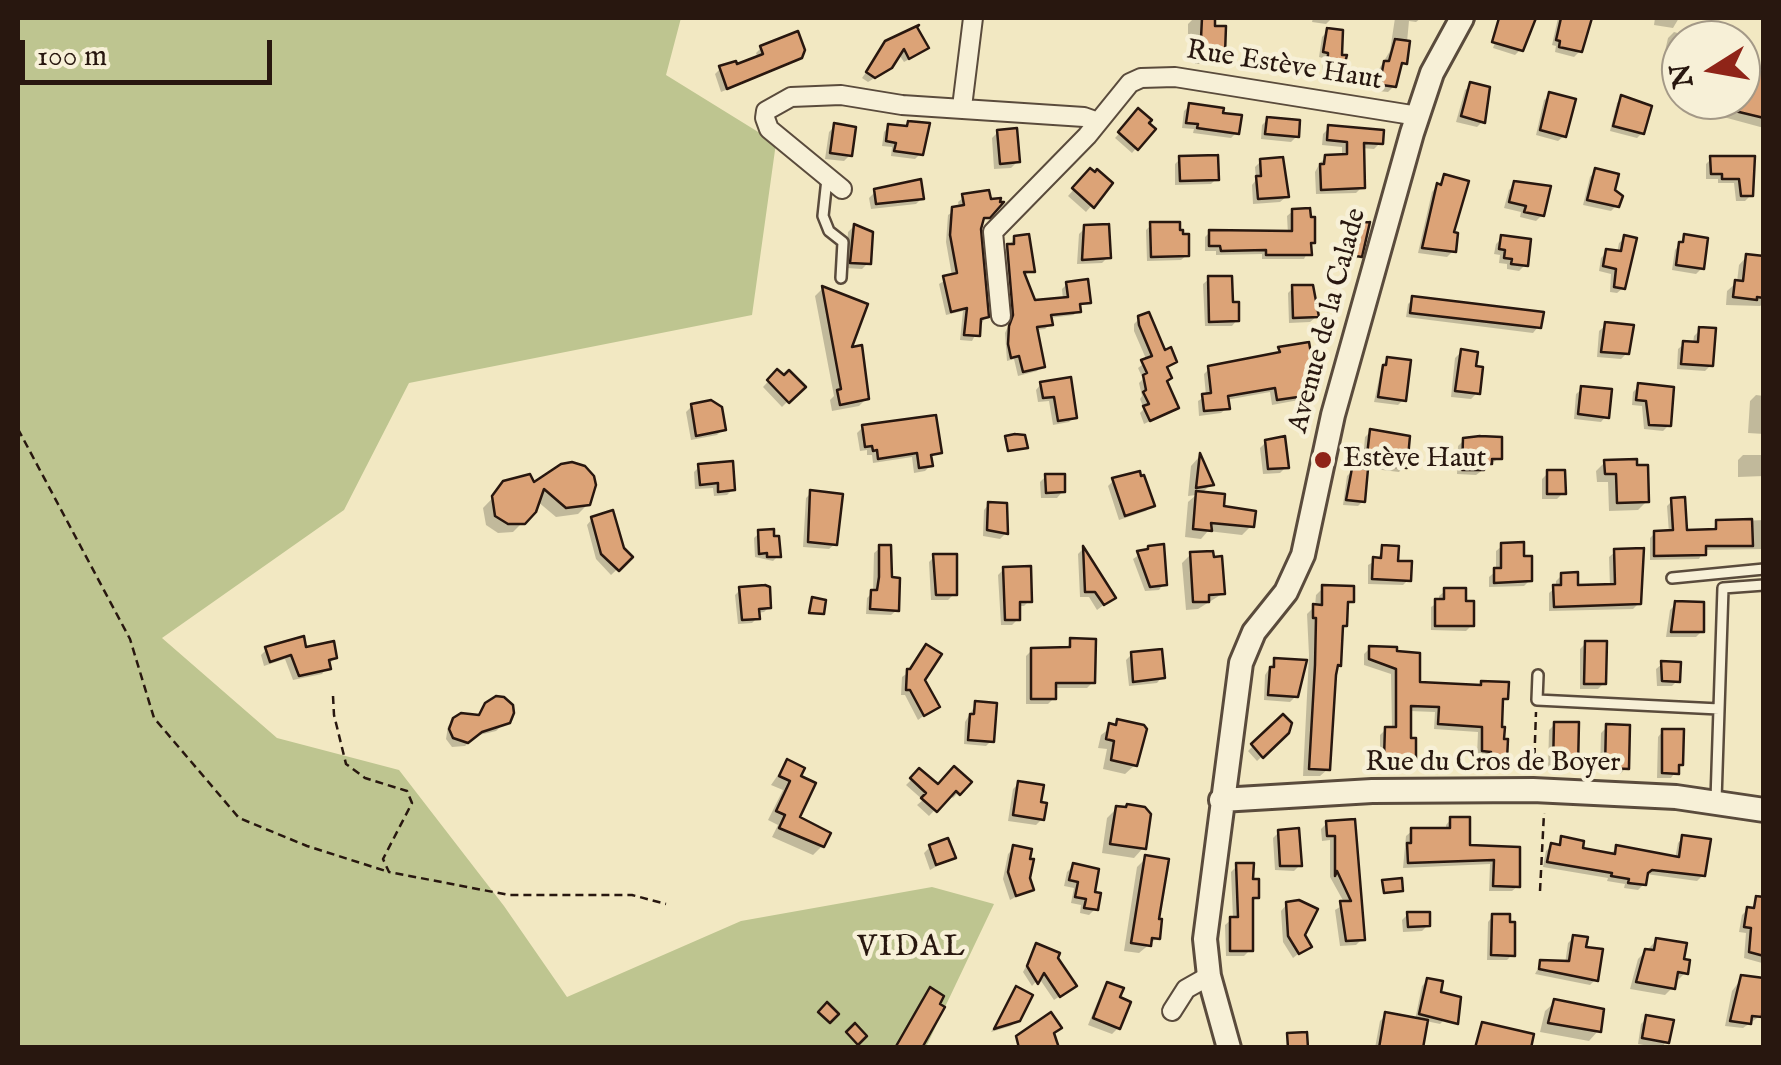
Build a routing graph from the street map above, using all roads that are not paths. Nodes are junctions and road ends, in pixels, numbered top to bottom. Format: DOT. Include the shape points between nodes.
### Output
graph roads {
  1 [pos="973,18"];
  2 [pos="1462,18"];
  3 [pos="962,107"];
  4 [pos="1418,116"];
  5 [pos="1098,122"];
  6 [pos="835,183"];
  7 [pos="841,278"];
  8 [pos="1001,316"];
  9 [pos="1764,569"];
  10 [pos="1723,573"];
  11 [pos="1672,578"];
  12 [pos="1764,585"];
  13 [pos="1723,588"];
  14 [pos="1538,675"];
  15 [pos="1718,709"];
  16 [pos="1221,800"];
  17 [pos="1716,802"];
  18 [pos="1764,810"];
  19 [pos="1208,976"];
  20 [pos="1172,1011"];
  21 [pos="1229,1048"];
  1 -- 3 [label="street"];
  2 -- 4 [label="street, Avenue de la Calade"];
  3 -- 5 [label="street"];
  3 -- 6 [label="street" via="811,95 766,111 768,130"];
  4 -- 5 [label="street, Rue Estève Haut" via="1154,76 1130,83"];
  4 -- 16 [label="street, Avenue de la Calade" via="1333,414 1303,554 1242,663"];
  5 -- 8 [label="street, Rue Estève Haut" via="993,232"];
  6 -- 7 [label="lane" via="823,216 843,242"];
  9 -- 10 [label="lane"];
  10 -- 11 [label="lane"];
  10 -- 13 [label="lane"];
  12 -- 13 [label="lane"];
  13 -- 15 [label="lane"];
  14 -- 15 [label="lane" via="1537,700"];
  15 -- 17 [label="lane"];
  16 -- 17 [label="street, Rue du Cros de Boyer" via="1538,791"];
  16 -- 19 [label="street, Avenue de la Calade" via="1205,939"];
  17 -- 18 [label="street, Rue du Cros de Boyer"];
  19 -- 20 [label="street" via="1186,989"];
  19 -- 21 [label="street, Avenue de la Calade"];
}
